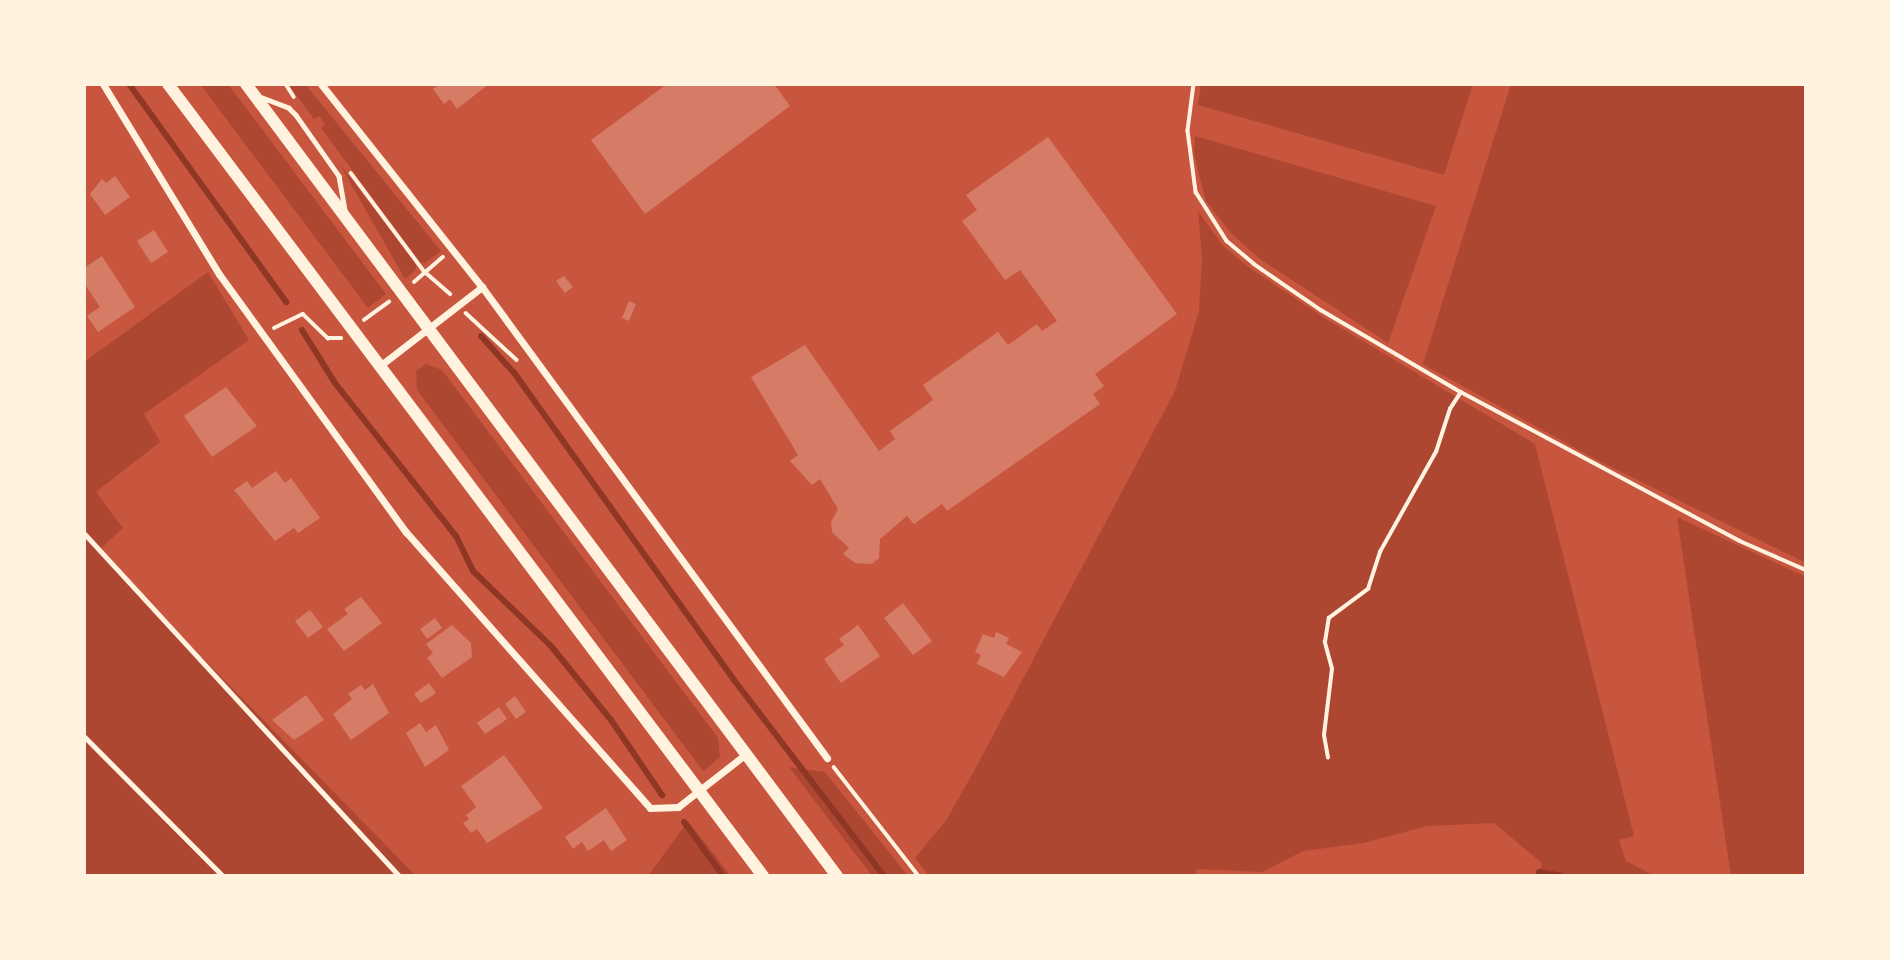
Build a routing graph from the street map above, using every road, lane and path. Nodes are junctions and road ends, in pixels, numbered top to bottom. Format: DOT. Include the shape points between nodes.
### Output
graph roads {
  1 [pos="103,84"];
  2 [pos="168,84"];
  3 [pos="286,84"];
  4 [pos="321,84"];
  5 [pos="1195,84"];
  6 [pos="250,89"];
  7 [pos="300,106"];
  8 [pos="349,172"];
  9 [pos="347,219"];
  10 [pos="445,255"];
  11 [pos="424,271"];
  12 [pos="410,286"];
  13 [pos="482,286"];
  14 [pos="392,299"];
  15 [pos="460,305"];
  16 [pos="370,316"];
  17 [pos="265,319"];
  18 [pos="430,330"];
  19 [pos="344,336"];
  20 [pos="519,361"];
  21 [pos="381,365"];
  22 [pos="1461,392"];
  23 [pos="84,533"];
  24 [pos="1806,570"];
  25 [pos="84,736"];
  26 [pos="747,753"];
  27 [pos="827,758"];
  28 [pos="1328,758"];
  29 [pos="699,791"];
  30 [pos="223,876"];
  31 [pos="399,876"];
  32 [pos="763,876"];
  33 [pos="837,876"];
  34 [pos="919,876"];
  1 -- 29 [label="street" via="219,274 419,548 439,564 480,620 575,719 650,808 678,807"];
  2 -- 21 [label="main road"];
  3 -- 7 [label="path"];
  4 -- 13 [label="street"];
  5 -- 22 [label="path" via="1189,164 1196,192 1227,242 1321,310"];
  6 -- 9 [label="main road"];
  6 -- 9 [label="lane" via="296,115 339,176"];
  8 -- 11 [label="path"];
  9 -- 18 [label="main road"];
  10 -- 11 [label="path"];
  11 -- 12 [label="path"];
  11 -- 15 [label="path"];
  13 -- 15 [label="street"];
  13 -- 27 [label="street"];
  14 -- 16 [label="path"];
  15 -- 18 [label="street"];
  15 -- 20 [label="path"];
  17 -- 19 [label="path" via="273,329 303,314 328,338"];
  18 -- 21 [label="street"];
  18 -- 26 [label="main road"];
  21 -- 29 [label="main road"];
  22 -- 24 [label="path" via="1623,481"];
  22 -- 28 [label="path" via="1450,409 1436,452 1380,552 1368,589 1329,618 1325,642 1332,669 1324,735"];
  23 -- 31 [label="lane"];
  25 -- 30 [label="lane"];
  26 -- 29 [label="street"];
  26 -- 33 [label="main road"];
  27 -- 34 [label="path"];
  29 -- 32 [label="main road"];
}
